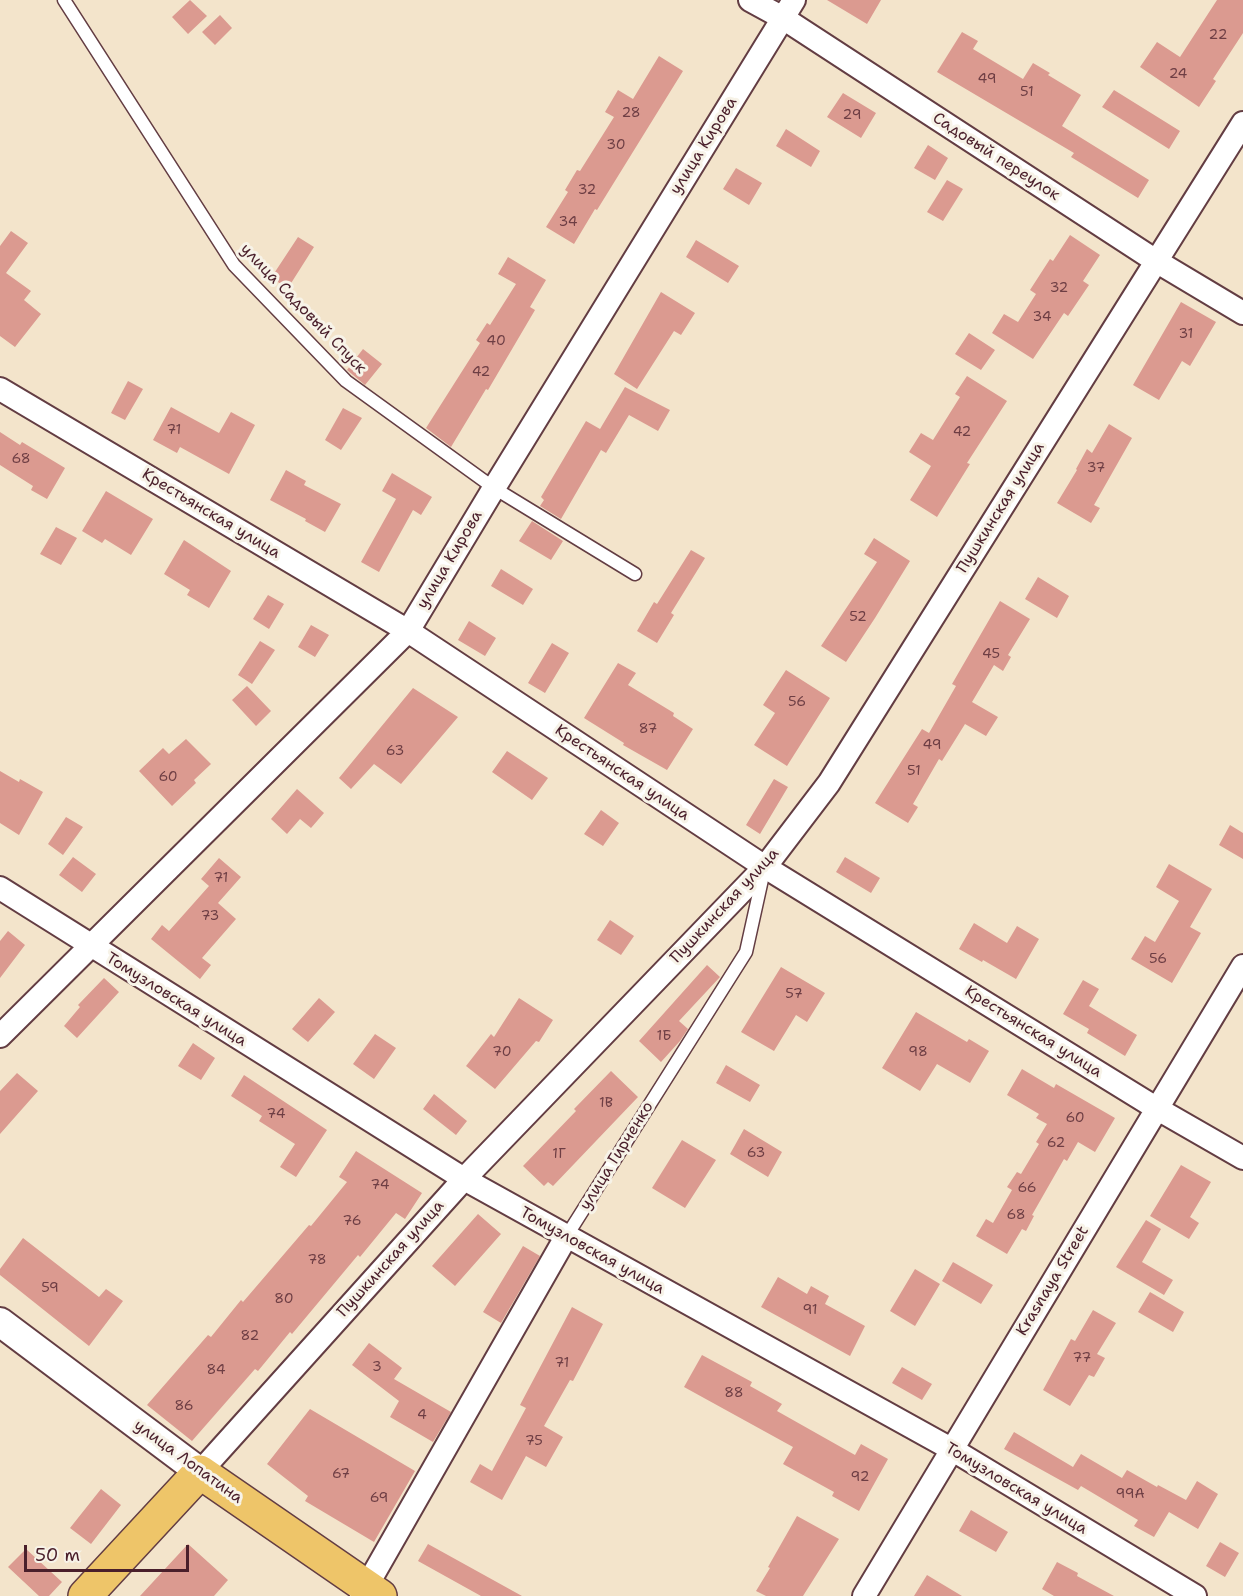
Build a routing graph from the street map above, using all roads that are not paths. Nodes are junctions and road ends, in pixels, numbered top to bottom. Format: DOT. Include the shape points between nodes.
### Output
graph roads {
  1 [pos="64,0"];
  2 [pos="750,0"];
  3 [pos="788,9"];
  4 [pos="1243,123"];
  5 [pos="1156,261"];
  6 [pos="1243,313"];
  7 [pos="0,389"];
  8 [pos="494,488"];
  9 [pos="635,574"];
  10 [pos="408,631"];
  11 [pos="765,867"];
  12 [pos="0,888"];
  13 [pos="90,946"];
  14 [pos="1243,966"];
  15 [pos="0,1036"];
  16 [pos="1156,1108"];
  17 [pos="1243,1158"];
  18 [pos="464,1179"];
  19 [pos="566,1237"];
  20 [pos="0,1322"];
  21 [pos="953,1450"];
  22 [pos="200,1472"];
  23 [pos="369,1593"];
  24 [pos="85,1596"];
  25 [pos="864,1596"];
  26 [pos="1194,1596"];
  1 -- 8 [label="lane, улица Садовый Спуск" via="234,265 346,381"];
  2 -- 3 [label="street, Садовый переулок"];
  3 -- 5 [label="street, Садовый переулок"];
  3 -- 8 [label="street, улица Кирова"];
  4 -- 5 [label="street, Пушкинская улица"];
  5 -- 6 [label="street, Садовый переулок"];
  5 -- 11 [label="street, Пушкинская улица" via="829,783"];
  7 -- 10 [label="street, Крестьянская улица"];
  8 -- 9 [label="lane, улица Садовый Спуск"];
  8 -- 10 [label="street, улица Кирова"];
  10 -- 11 [label="street, Крестьянская улица"];
  10 -- 13 [label="street, улица Кирова"];
  11 -- 16 [label="street, Крестьянская улица"];
  11 -- 18 [label="street, Пушкинская улица"];
  11 -- 19 [label="lane, улица Гирченко" via="746,952"];
  12 -- 13 [label="street, Томузловская улица"];
  13 -- 15 [label="street, улица Кирова"];
  13 -- 18 [label="street, Томузловская улица"];
  14 -- 16 [label="street, Krasnaya Street"];
  16 -- 17 [label="street, Крестьянская улица"];
  16 -- 21 [label="street, Krasnaya Street"];
  18 -- 19 [label="street, Томузловская улица"];
  18 -- 22 [label="street, Пушкинская улица"];
  19 -- 21 [label="street, Томузловская улица"];
  19 -- 23 [label="street, улица Гирченко"];
  20 -- 22 [label="street, улица Лопатина"];
  21 -- 25 [label="street, Krasnaya Street"];
  21 -- 26 [label="street, Томузловская улица"];
  22 -- 23 [label="main road, улица Лопатина"];
  22 -- 24 [label="main road, Пушкинская улица"];
}
